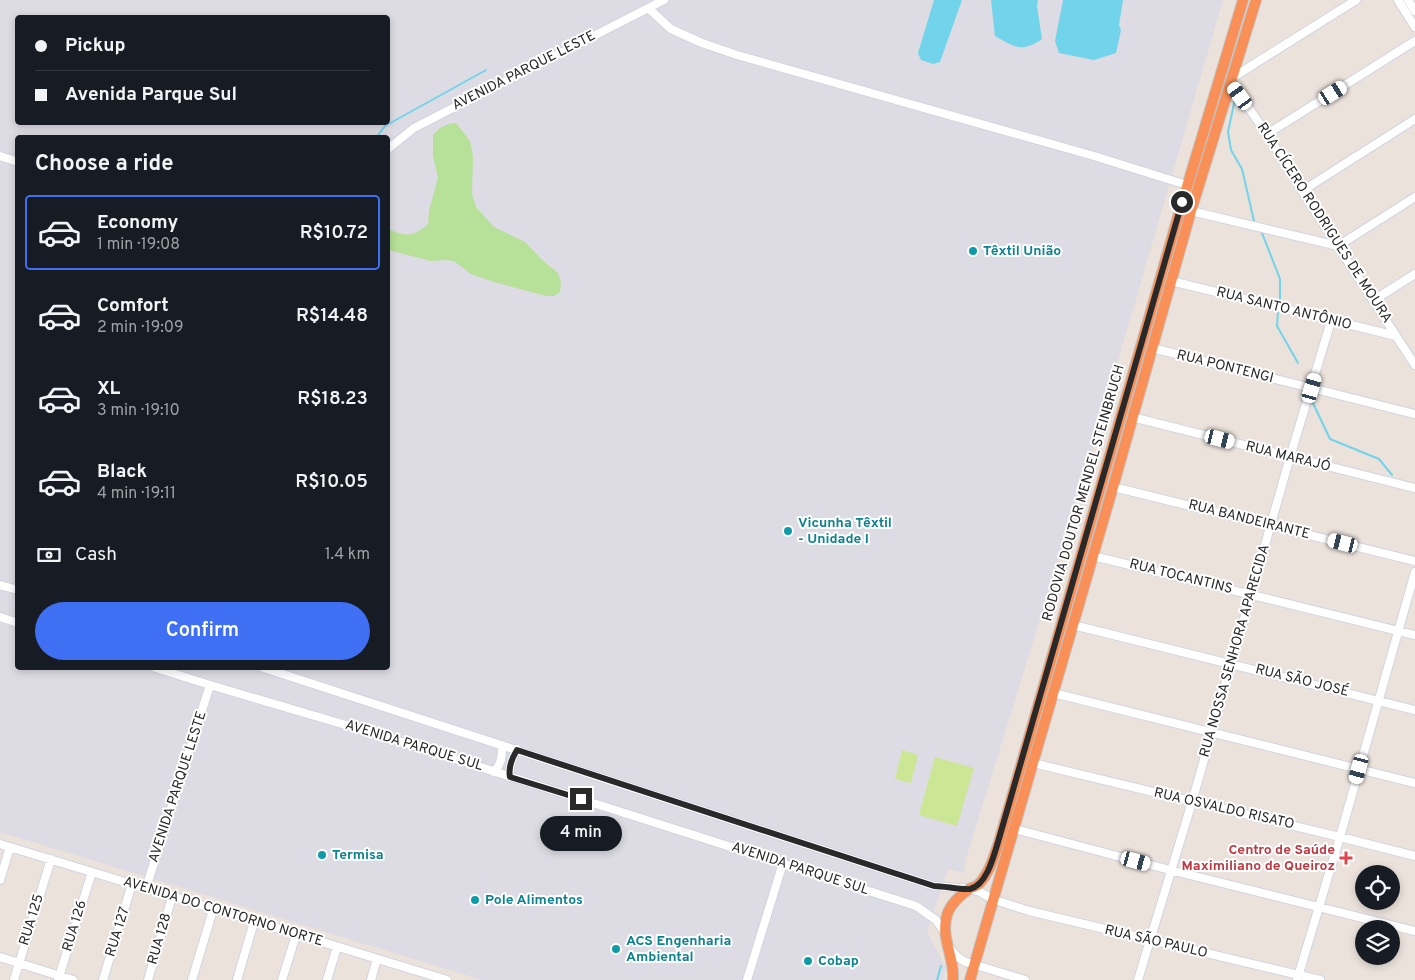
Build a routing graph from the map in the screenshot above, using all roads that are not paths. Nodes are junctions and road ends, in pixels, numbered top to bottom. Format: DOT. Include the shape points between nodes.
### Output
graph roads {
  1 [pos="664,0"];
  2 [pos="1243,0"];
  3 [pos="1256,0"];
  4 [pos="1356,0"];
  5 [pos="1398,0"];
  6 [pos="1408,0"];
  7 [pos="648,8"];
  8 [pos="1415,11"];
  9 [pos="1415,27"];
  10 [pos="1415,41"];
  11 [pos="1232,80"];
  12 [pos="1415,119"];
  13 [pos="1267,134"];
  14 [pos="390,147"];
  15 [pos="0,156"];
  16 [pos="15,161"];
  17 [pos="1187,185"];
  18 [pos="1302,190"];
  19 [pos="1415,197"];
  20 [pos="1191,211"];
  21 [pos="1338,246"];
  22 [pos="1415,274"];
  23 [pos="1171,281"];
  24 [pos="1374,300"];
  25 [pos="1331,321"];
  26 [pos="1396,336"];
  27 [pos="1152,348"];
  28 [pos="1413,355"];
  29 [pos="1415,365"];
  30 [pos="1312,388"];
  31 [pos="1415,414"];
  32 [pos="1132,417"];
  33 [pos="1290,457"];
  34 [pos="1113,486"];
  35 [pos="1415,488"];
  36 [pos="1271,526"];
  37 [pos="1093,556"];
  38 [pos="1415,561"];
  39 [pos="1415,572"];
  40 [pos="0,585"];
  41 [pos="15,589"];
  42 [pos="1252,595"];
  43 [pos="0,617"];
  44 [pos="15,622"];
  45 [pos="1073,625"];
  46 [pos="1398,631"];
  47 [pos="1415,635"];
  48 [pos="1231,663"];
  49 [pos="162,670"];
  50 [pos="270,670"];
  51 [pos="210,685"];
  52 [pos="1053,693"];
  53 [pos="1378,701"];
  54 [pos="1415,710"];
  55 [pos="1211,732"];
  56 [pos="502,745"];
  57 [pos="517,750"];
  58 [pos="1033,763"];
  59 [pos="1359,769"];
  60 [pos="494,772"];
  61 [pos="510,777"];
  62 [pos="1415,784"];
  63 [pos="1192,802"];
  64 [pos="1014,829"];
  65 [pos="1340,837"];
  66 [pos="0,844"];
  67 [pos="10,847"];
  68 [pos="1415,856"];
  69 [pos="51,859"];
  70 [pos="783,863"];
  71 [pos="1170,870"];
  72 [pos="92,872"];
  73 [pos="0,880"];
  74 [pos="132,884"];
  75 [pos="146,888"];
  76 [pos="970,889"];
  77 [pos="172,897"];
  78 [pos="993,898"];
  79 [pos="1319,908"];
  80 [pos="214,910"];
  81 [pos="254,922"];
  82 [pos="1415,931"];
  83 [pos="296,935"];
  84 [pos="946,935"];
  85 [pos="1149,940"];
  86 [pos="337,947"];
  87 [pos="0,957"];
  88 [pos="377,959"];
  89 [pos="19,963"];
  90 [pos="974,965"];
  91 [pos="418,971"];
  92 [pos="1298,977"];
  93 [pos="59,978"];
  94 [pos="14,980"];
  95 [pos="73,980"];
  96 [pos="103,980"];
  97 [pos="148,980"];
  98 [pos="192,980"];
  99 [pos="238,980"];
  100 [pos="282,980"];
  101 [pos="327,980"];
  102 [pos="371,980"];
  103 [pos="415,980"];
  104 [pos="447,980"];
  105 [pos="747,980"];
  106 [pos="953,980"];
  107 [pos="970,980"];
  108 [pos="1024,980"];
  109 [pos="1138,980"];
  110 [pos="1320,980"];
  1 -- 7 [label="street, AVENIDA PARQUE LESTE"];
  2 -- 17 [label="highway, RODOVIA DOUTOR MENDEL STEINBRUCH"];
  3 -- 11 [label="highway, RODOVIA DOUTOR MENDEL STEINBRUCH"];
  4 -- 11 [label="street"];
  5 -- 9 [label="street"];
  6 -- 8 [label="street"];
  7 -- 14 [label="street, AVENIDA PARQUE LESTE" via="414,128"];
  7 -- 17 [label="street" via="671,29 737,56"];
  10 -- 13 [label="street"];
  11 -- 13 [label="street, RUA CÍCERO RODRIGUES DE MOURA"];
  11 -- 20 [label="highway, RODOVIA DOUTOR MENDEL STEINBRUCH"];
  12 -- 18 [label="street"];
  13 -- 18 [label="street, RUA CÍCERO RODRIGUES DE MOURA"];
  15 -- 16 [label="street"];
  17 -- 76 [label="highway, RODOVIA DOUTOR MENDEL STEINBRUCH" via="998,842 988,872 978,885"];
  18 -- 21 [label="street, RUA CÍCERO RODRIGUES DE MOURA"];
  19 -- 21 [label="street"];
  20 -- 21 [label="street"];
  20 -- 23 [label="highway, RODOVIA DOUTOR MENDEL STEINBRUCH"];
  21 -- 24 [label="street, RUA CÍCERO RODRIGUES DE MOURA"];
  22 -- 24 [label="street"];
  23 -- 25 [label="street, RUA SANTO ANTÔNIO"];
  23 -- 27 [label="highway, RODOVIA DOUTOR MENDEL STEINBRUCH"];
  24 -- 26 [label="street, RUA CÍCERO RODRIGUES DE MOURA"];
  25 -- 26 [label="street, RUA SANTO ANTÔNIO"];
  25 -- 30 [label="street, RUA NOSSA SENHORA APARECIDA"];
  26 -- 28 [label="street, RUA CÍCERO RODRIGUES DE MOURA"];
  27 -- 30 [label="street, RUA PONTENGI"];
  27 -- 32 [label="highway, RODOVIA DOUTOR MENDEL STEINBRUCH"];
  28 -- 29 [label="street, RUA CÍCERO RODRIGUES DE MOURA"];
  30 -- 31 [label="street, RUA PONTENGI"];
  30 -- 33 [label="street, RUA NOSSA SENHORA APARECIDA"];
  32 -- 33 [label="street, RUA MARAJÓ"];
  32 -- 34 [label="highway, RODOVIA DOUTOR MENDEL STEINBRUCH"];
  33 -- 35 [label="street, RUA MARAJÓ"];
  33 -- 36 [label="street, RUA NOSSA SENHORA APARECIDA"];
  34 -- 36 [label="street, RUA BANDEIRANTE"];
  34 -- 37 [label="highway, RODOVIA DOUTOR MENDEL STEINBRUCH"];
  36 -- 38 [label="street, RUA BANDEIRANTE"];
  36 -- 42 [label="street, RUA NOSSA SENHORA APARECIDA"];
  37 -- 42 [label="street, RUA TOCANTINS"];
  37 -- 45 [label="highway, RODOVIA DOUTOR MENDEL STEINBRUCH"];
  39 -- 46 [label="street"];
  40 -- 41 [label="street"];
  42 -- 46 [label="street, RUA TOCANTINS"];
  42 -- 48 [label="street, RUA NOSSA SENHORA APARECIDA"];
  43 -- 44 [label="street"];
  45 -- 48 [label="street, RUA SÃO JOSÉ"];
  45 -- 52 [label="highway, RODOVIA DOUTOR MENDEL STEINBRUCH"];
  46 -- 47 [label="street, RUA TOCANTINS"];
  46 -- 53 [label="street"];
  48 -- 53 [label="street, RUA SÃO JOSÉ"];
  48 -- 55 [label="street, RUA NOSSA SENHORA APARECIDA"];
  49 -- 51 [label="street, AVENIDA PARQUE SUL"];
  50 -- 56 [label="street, AVENIDA PARQUE SUL"];
  51 -- 60 [label="street, AVENIDA PARQUE SUL"];
  51 -- 75 [label="street, AVENIDA PARQUE LESTE"];
  52 -- 55 [label="street"];
  52 -- 58 [label="highway, RODOVIA DOUTOR MENDEL STEINBRUCH"];
  53 -- 54 [label="street, RUA SÃO JOSÉ"];
  53 -- 59 [label="street"];
  55 -- 59 [label="street"];
  55 -- 63 [label="street, RUA NOSSA SENHORA APARECIDA"];
  56 -- 57 [label="street, AVENIDA PARQUE SUL"];
  56 -- 60 [label="street" via="500,766"];
  57 -- 61 [label="street" via="512,758"];
  57 -- 76 [label="street, AVENIDA PARQUE SUL" via="934,886"];
  58 -- 63 [label="street, RUA OSVALDO RISATO"];
  58 -- 64 [label="highway, RODOVIA DOUTOR MENDEL STEINBRUCH"];
  59 -- 62 [label="street"];
  59 -- 65 [label="street"];
  60 -- 61 [label="street, AVENIDA PARQUE SUL"];
  61 -- 70 [label="street, AVENIDA PARQUE SUL"];
  63 -- 65 [label="street, RUA OSVALDO RISATO"];
  63 -- 71 [label="street, RUA NOSSA SENHORA APARECIDA"];
  64 -- 71 [label="street"];
  64 -- 78 [label="highway, RODOVIA DOUTOR MENDEL STEINBRUCH"];
  65 -- 68 [label="street, RUA OSVALDO RISATO"];
  65 -- 79 [label="street"];
  66 -- 67 [label="street, AVENIDA DO CONTORNO NORTE"];
  67 -- 69 [label="street, AVENIDA DO CONTORNO NORTE"];
  67 -- 73 [label="street"];
  69 -- 72 [label="street, AVENIDA DO CONTORNO NORTE"];
  69 -- 89 [label="street, RUA 125"];
  70 -- 84 [label="street, AVENIDA PARQUE SUL" via="916,906 936,920"];
  70 -- 105 [label="street"];
  71 -- 79 [label="street"];
  71 -- 85 [label="street, RUA NOSSA SENHORA APARECIDA"];
  72 -- 74 [label="street, AVENIDA DO CONTORNO NORTE"];
  72 -- 93 [label="street, RUA 126"];
  74 -- 75 [label="street, AVENIDA DO CONTORNO NORTE"];
  74 -- 96 [label="street, RUA 127"];
  75 -- 77 [label="street, AVENIDA DO CONTORNO NORTE"];
  76 -- 78 [label="street, AVENIDA PARQUE SUL"];
  76 -- 84 [label="highway, RODOVIA DOUTOR MENDEL STEINBRUCH" via="947,914"];
  77 -- 80 [label="street, AVENIDA DO CONTORNO NORTE"];
  77 -- 97 [label="street, RUA 128"];
  78 -- 85 [label="street, RUA SÃO PAULO" via="1029,912"];
  78 -- 90 [label="highway, RODOVIA DOUTOR MENDEL STEINBRUCH"];
  79 -- 82 [label="street"];
  79 -- 92 [label="street"];
  80 -- 81 [label="street, AVENIDA DO CONTORNO NORTE"];
  80 -- 98 [label="street"];
  81 -- 83 [label="street, AVENIDA DO CONTORNO NORTE"];
  81 -- 99 [label="street"];
  83 -- 86 [label="street, AVENIDA DO CONTORNO NORTE"];
  83 -- 100 [label="street"];
  84 -- 90 [label="street, AVENIDA PARQUE SUL" via="954,954"];
  84 -- 106 [label="highway, RODOVIA DOUTOR MENDEL STEINBRUCH"];
  85 -- 92 [label="street, RUA SÃO PAULO"];
  85 -- 109 [label="street, RUA NOSSA SENHORA APARECIDA"];
  86 -- 88 [label="street, AVENIDA DO CONTORNO NORTE"];
  86 -- 101 [label="street"];
  87 -- 89 [label="street"];
  88 -- 91 [label="street, AVENIDA DO CONTORNO NORTE"];
  88 -- 102 [label="street"];
  89 -- 93 [label="street"];
  89 -- 94 [label="street, RUA 125"];
  90 -- 107 [label="highway, RODOVIA DOUTOR MENDEL STEINBRUCH"];
  90 -- 108 [label="street, AVENIDA PARQUE SUL"];
  91 -- 103 [label="street"];
  91 -- 104 [label="street, AVENIDA DO CONTORNO NORTE"];
  92 -- 110 [label="street, RUA SÃO PAULO"];
  93 -- 95 [label="street"];
}
